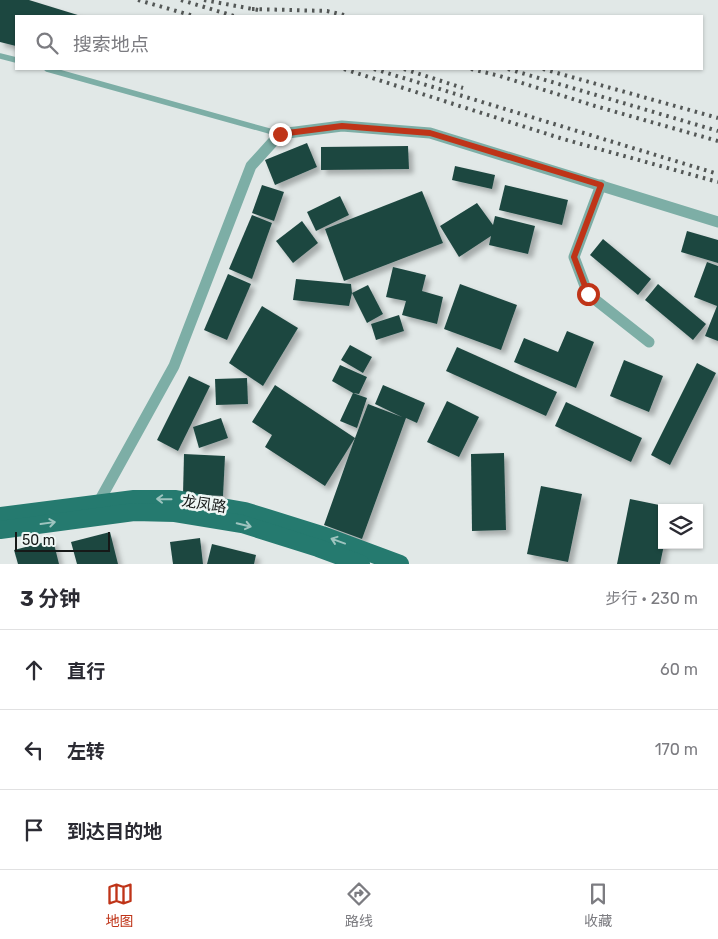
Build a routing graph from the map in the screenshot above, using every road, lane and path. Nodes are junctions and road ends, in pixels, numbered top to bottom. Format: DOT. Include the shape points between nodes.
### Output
graph roads {
  1 [pos="0,56"];
  2 [pos="15,60"];
  3 [pos="51,70"];
  4 [pos="280,134"];
  5 [pos="601,185"];
  6 [pos="718,222"];
  7 [pos="649,342"];
  8 [pos="100,502"];
  9 [pos="0,516"];
  10 [pos="88,517"];
  11 [pos="0,530"];
  12 [pos="367,560"];
  13 [pos="400,564"];
  1 -- 2 [label="lane"];
  3 -- 4 [label="lane"];
  4 -- 5 [label="street" via="342,126 430,133"];
  4 -- 8 [label="street" via="251,166 174,366"];
  5 -- 6 [label="street"];
  5 -- 7 [label="street" via="574,257 588,294"];
  8 -- 9 [label="main road, 龙凤路"];
  8 -- 10 [label="street"];
  12 -- 8 [label="main road, 龙凤路, one-way" via="322,535 245,511 176,499 134,498"];
  11 -- 10 [label="main road, 龙凤路, one-way"];
  10 -- 12 [label="main road, 龙凤路, one-way" via="134,512 175,513 242,524"];
  12 -- 13 [label="main road, 龙凤路"];
}
